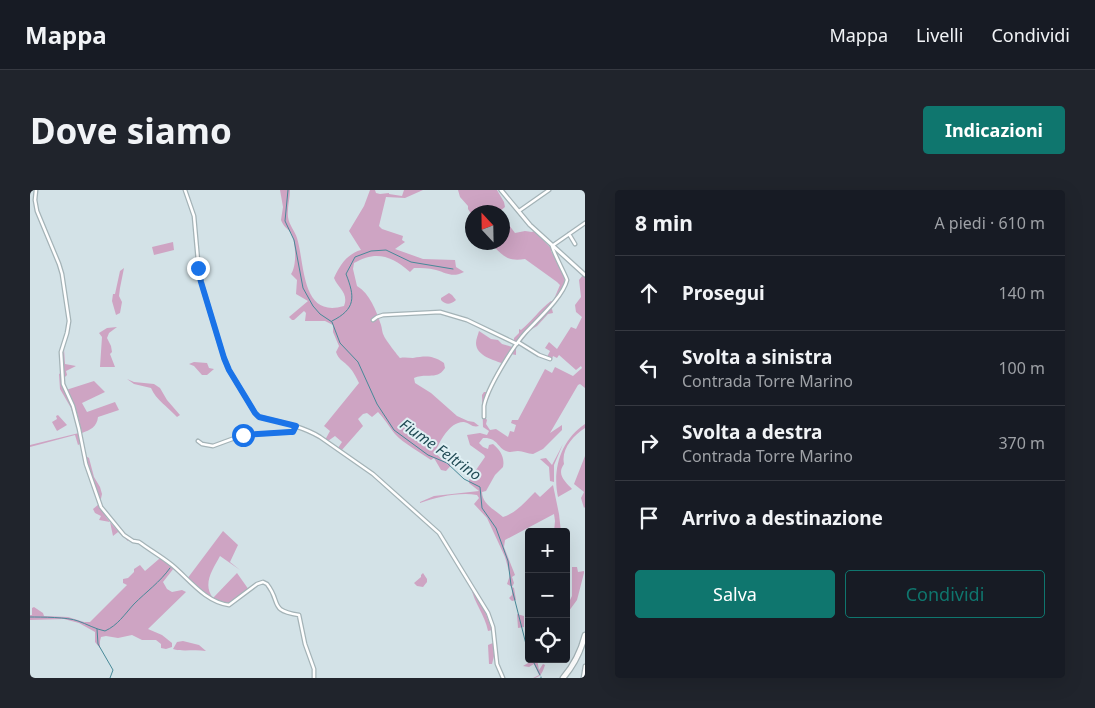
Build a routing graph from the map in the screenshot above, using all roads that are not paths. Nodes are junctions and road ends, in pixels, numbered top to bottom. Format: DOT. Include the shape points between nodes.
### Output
graph roads {
  1 [pos="36,190"];
  2 [pos="185,190"];
  3 [pos="549,190"];
  4 [pos="503,191"];
  5 [pos="518,212"];
  6 [pos="585,223"];
  7 [pos="569,234"];
  8 [pos="575,244"];
  9 [pos="552,246"];
  10 [pos="585,275"];
  11 [pos="373,320"];
  12 [pos="518,343"];
  13 [pos="550,359"];
  14 [pos="484,418"];
  15 [pos="296,426"];
  16 [pos="198,441"];
  17 [pos="585,637"];
  18 [pos="585,666"];
  19 [pos="314,678"];
  20 [pos="503,678"];
  21 [pos="562,678"];
  22 [pos="583,678"];
  1 -- 19 [label="street" via="37,211 60,264 68,312 67,333 61,352 63,384 73,406 86,464 101,507 124,535 172,565 211,598 229,605 263,582 270,588 281,611 299,615"];
  2 -- 15 [label="street" via="194,216 201,282 229,370 259,417"];
  3 -- 5 [label="street"];
  4 -- 5 [label="street"];
  5 -- 9 [label="street"];
  6 -- 7 [label="street"];
  7 -- 8 [label="street"];
  7 -- 9 [label="street"];
  9 -- 10 [label="street"];
  9 -- 12 [label="street" via="567,282 556,300"];
  11 -- 12 [label="street" via="383,315 440,312 467,320"];
  12 -- 13 [label="street"];
  12 -- 14 [label="street" via="487,396"];
  15 -- 16 [label="street" via="293,432 243,435 213,446"];
  15 -- 20 [label="street" via="316,435 373,474 440,533 488,613 494,627 498,668"];
  17 -- 21 [label="main road"];
  18 -- 22 [label="street"];
}
